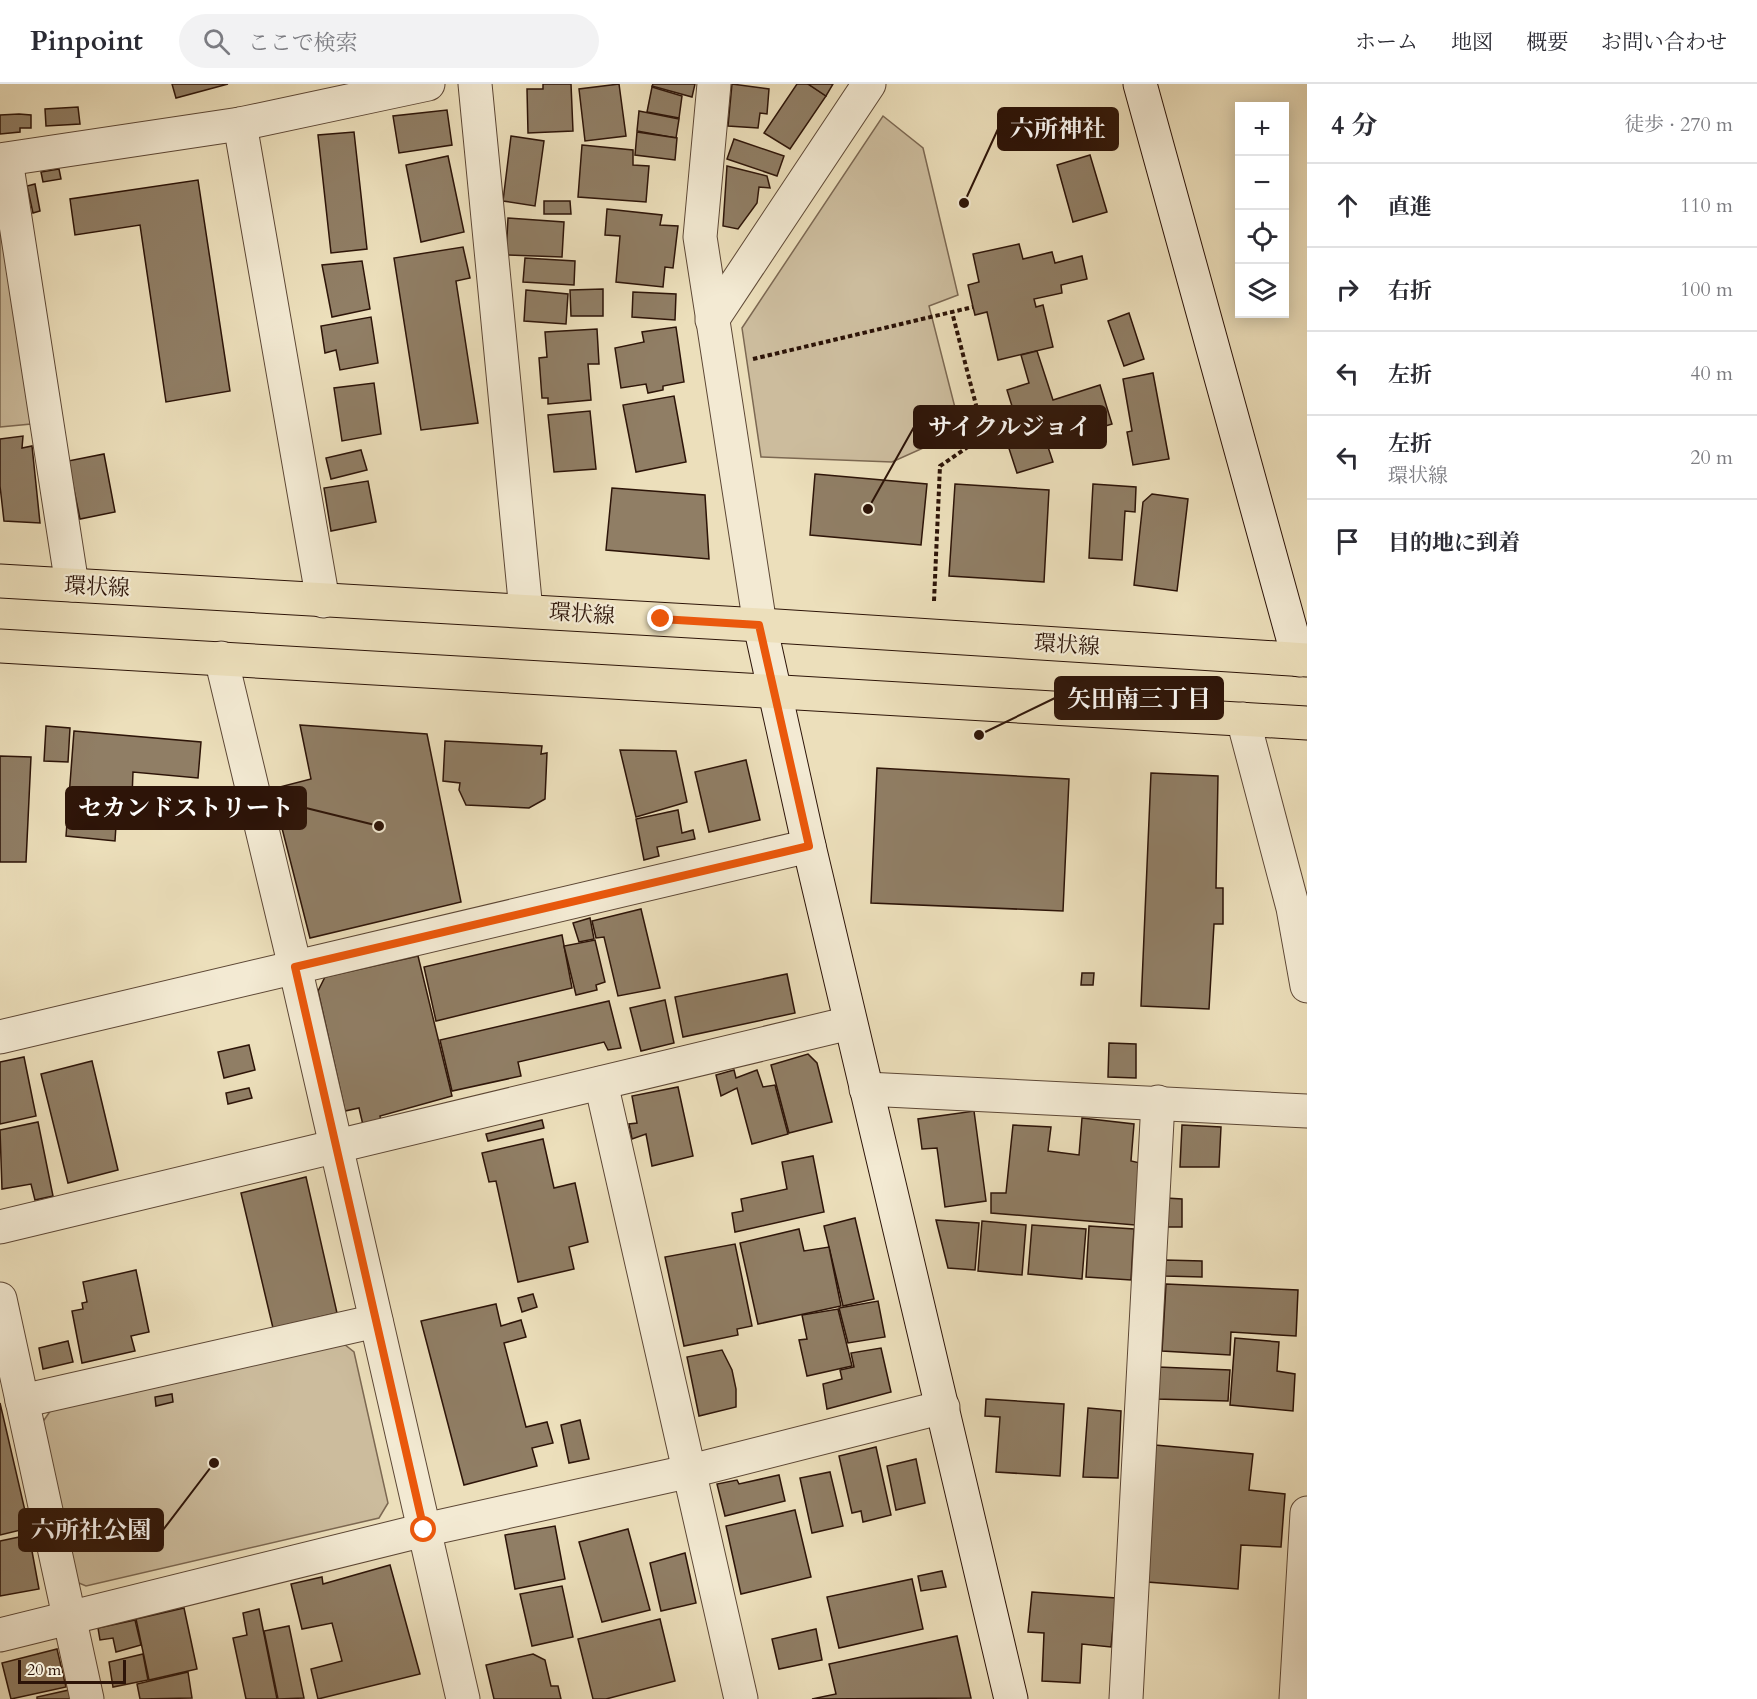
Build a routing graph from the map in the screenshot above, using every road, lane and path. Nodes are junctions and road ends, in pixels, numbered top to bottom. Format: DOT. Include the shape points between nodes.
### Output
graph roads {
  1 [pos="428,84"];
  2 [pos="475,84"];
  3 [pos="714,84"];
  4 [pos="869,84"];
  5 [pos="1140,84"];
  6 [pos="240,124"];
  7 [pos="3,160"];
  8 [pos="973,307"];
  9 [pos="952,312"];
  10 [pos="712,320"];
  11 [pos="720,367"];
  12 [pos="0,581"];
  13 [pos="72,585"];
  14 [pos="323,601"];
  15 [pos="526,611"];
  16 [pos="759,625"];
  17 [pos="932,636"];
  18 [pos="0,646"];
  19 [pos="221,658"];
  20 [pos="1303,660"];
  21 [pos="774,691"];
  22 [pos="1243,719"];
  23 [pos="1307,723"];
  24 [pos="809,846"];
  25 [pos="295,967"];
  26 [pos="1307,986"];
  27 [pos="850,1023"];
  28 [pos="0,1037"];
  29 [pos="601,1083"];
  30 [pos="866,1089"];
  31 [pos="1158,1102"];
  32 [pos="1307,1111"];
  33 [pos="335,1146"];
  34 [pos="0,1227"];
  35 [pos="0,1299"];
  36 [pos="376,1321"];
  37 [pos="22,1401"];
  38 [pos="943,1407"];
  39 [pos="691,1471"];
  40 [pos="1307,1513"];
  41 [pos="424,1530"];
  42 [pos="68,1619"];
  43 [pos="0,1635"];
  44 [pos="87,1699"];
  45 [pos="463,1699"];
  46 [pos="741,1699"];
  47 [pos="1011,1699"];
  48 [pos="1126,1699"];
  49 [pos="1296,1699"];
  1 -- 6 [label="street"];
  2 -- 15 [label="street"];
  3 -- 10 [label="street" via="700,237"];
  4 -- 10 [label="street"];
  5 -- 20 [label="street"];
  6 -- 7 [label="street"];
  6 -- 14 [label="street"];
  7 -- 13 [label="street"];
  8 -- 9 [label="path"];
  9 -- 11 [label="path"];
  9 -- 17 [label="path" via="984,436 940,466"];
  10 -- 11 [label="street"];
  11 -- 16 [label="street"];
  12 -- 13 [label="main road, 環状線"];
  13 -- 14 [label="main road, 環状線"];
  14 -- 15 [label="main road, 環状線"];
  15 -- 16 [label="main road, 環状線"];
  16 -- 17 [label="main road, 環状線"];
  16 -- 21 [label="street"];
  17 -- 20 [label="main road, 環状線"];
  18 -- 19 [label="main road"];
  19 -- 21 [label="main road"];
  19 -- 25 [label="street"];
  21 -- 22 [label="main road"];
  21 -- 24 [label="street"];
  22 -- 23 [label="main road"];
  22 -- 26 [label="street" via="1293,908"];
  24 -- 25 [label="street"];
  24 -- 27 [label="street"];
  25 -- 28 [label="street"];
  25 -- 33 [label="street"];
  27 -- 29 [label="street"];
  27 -- 30 [label="street"];
  29 -- 33 [label="street"];
  29 -- 39 [label="street"];
  30 -- 31 [label="street"];
  30 -- 38 [label="street"];
  31 -- 32 [label="street"];
  31 -- 48 [label="street"];
  33 -- 34 [label="street"];
  33 -- 36 [label="street"];
  35 -- 37 [label="street"];
  36 -- 37 [label="street"];
  36 -- 41 [label="street"];
  37 -- 42 [label="street"];
  38 -- 39 [label="street"];
  38 -- 47 [label="street"];
  39 -- 41 [label="street"];
  39 -- 46 [label="street"];
  40 -- 49 [label="street"];
  41 -- 42 [label="street"];
  41 -- 45 [label="street"];
  42 -- 43 [label="street"];
  42 -- 44 [label="street"];
}
